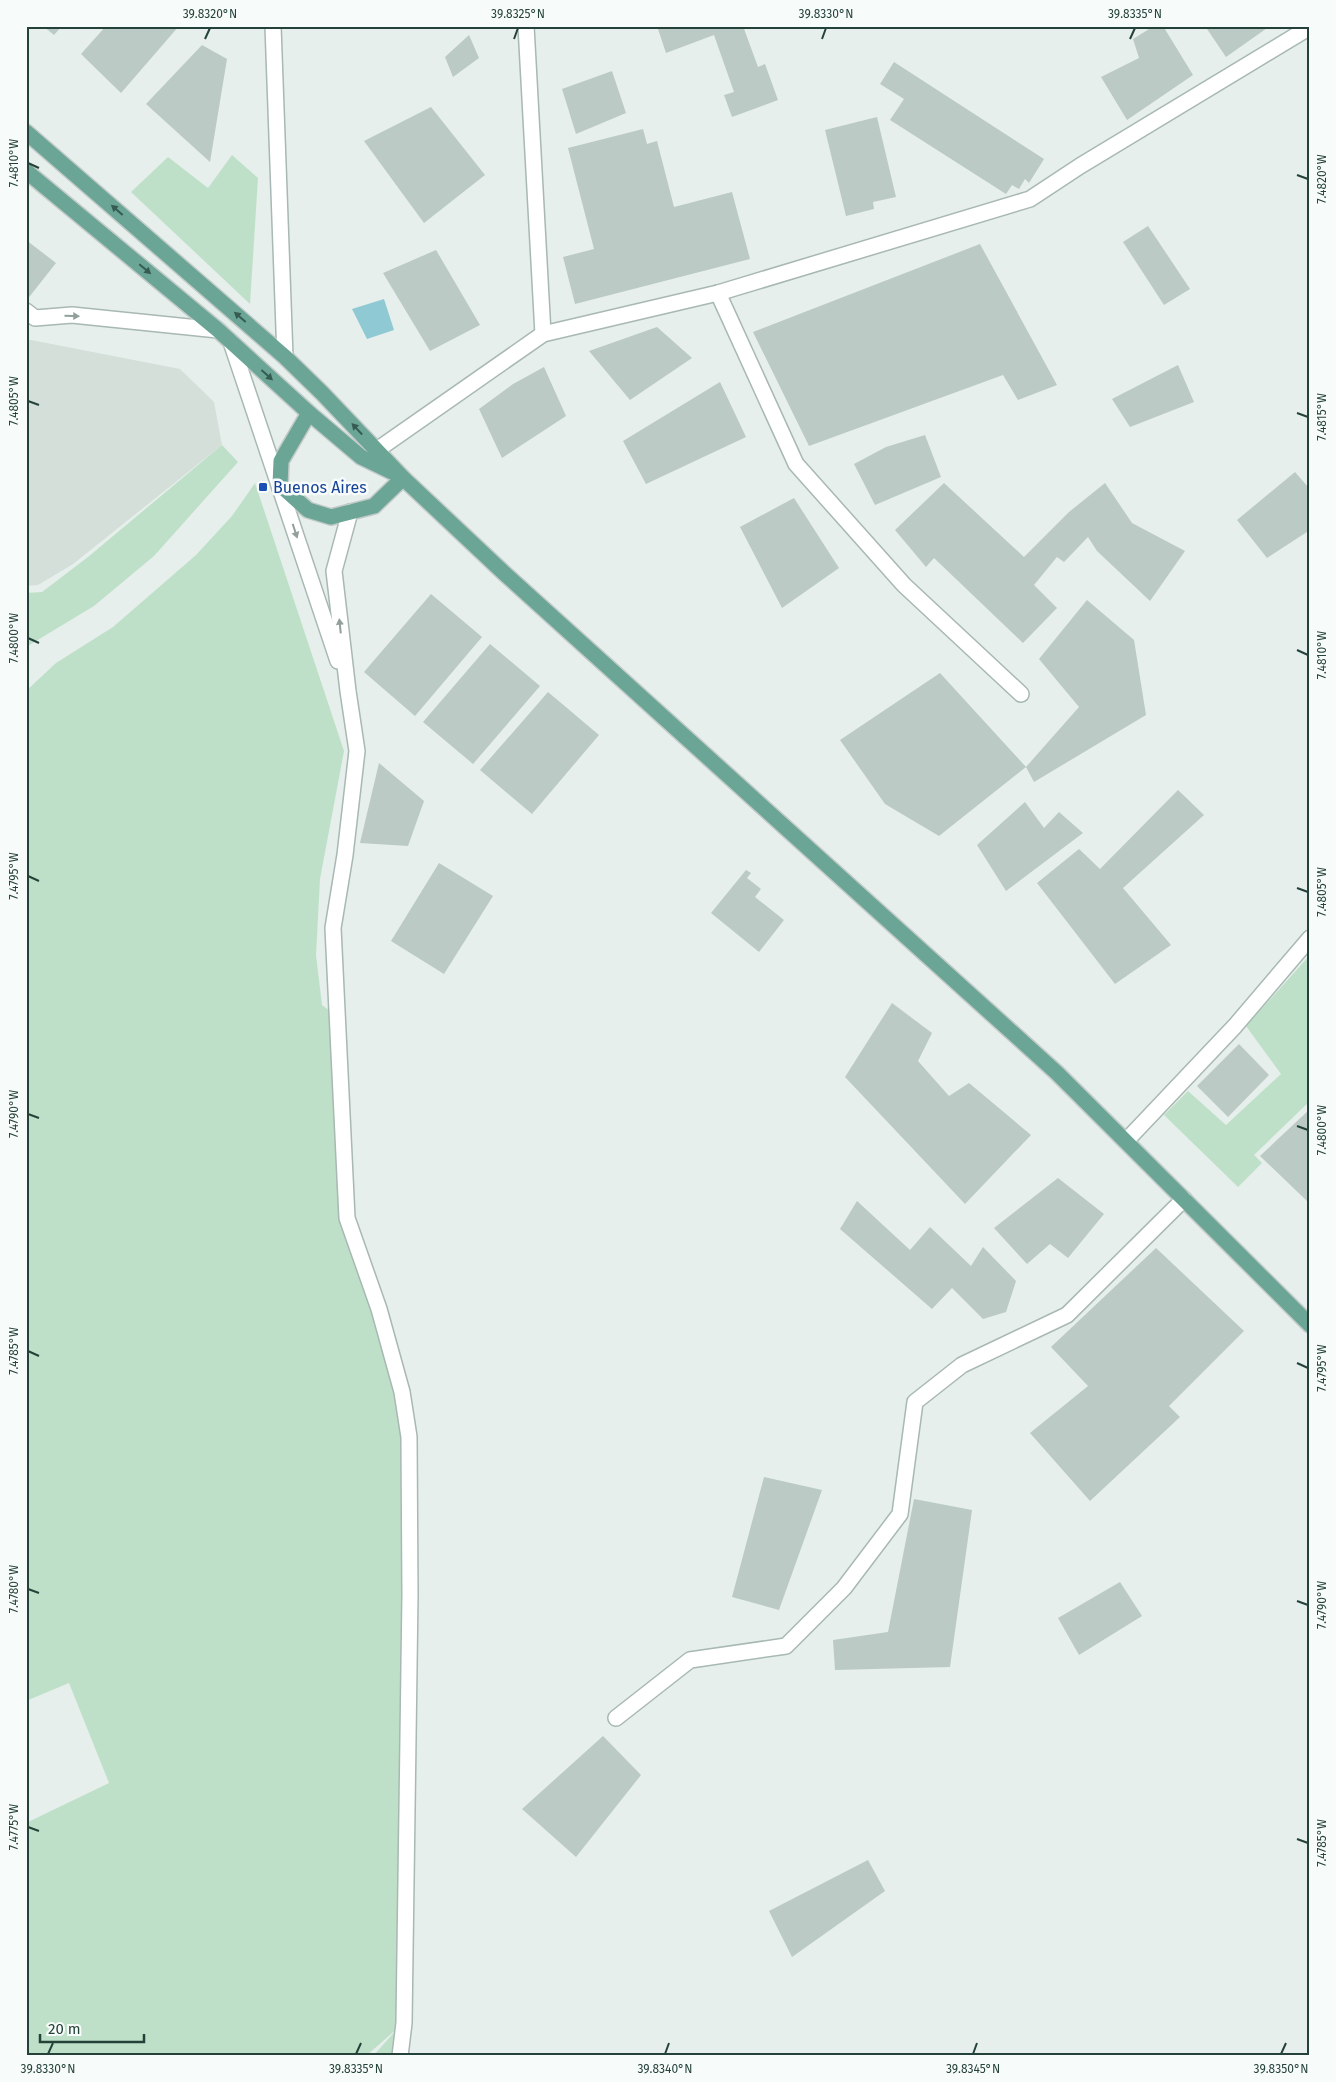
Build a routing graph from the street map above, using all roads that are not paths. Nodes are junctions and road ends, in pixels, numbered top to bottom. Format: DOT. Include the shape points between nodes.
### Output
graph roads {
  1 [pos="273,26"];
  2 [pos="526,26"];
  3 [pos="1310,28"];
  4 [pos="26,132"];
  5 [pos="26,171"];
  6 [pos="718,293"];
  7 [pos="26,311"];
  8 [pos="218,330"];
  9 [pos="543,334"];
  10 [pos="231,342"];
  11 [pos="286,357"];
  12 [pos="309,413"];
  13 [pos="377,450"];
  14 [pos="403,478"];
  15 [pos="280,485"];
  16 [pos="350,512"];
  17 [pos="348,691"];
  18 [pos="1021,694"];
  19 [pos="1310,938"];
  20 [pos="1126,1141"];
  21 [pos="1184,1199"];
  22 [pos="1310,1325"];
  23 [pos="616,1718"];
  24 [pos="400,2056"];
  1 -- 11 [label="street"];
  2 -- 9 [label="street"];
  3 -- 6 [label="street" via="1030,199"];
  11 -- 4 [label="main road, one-way"];
  5 -- 8 [label="main road, one-way"];
  6 -- 9 [label="street"];
  6 -- 18 [label="street" via="796,464 904,585"];
  7 -- 8 [label="street, one-way" via="36,318 72,315"];
  8 -- 10 [label="main road"];
  9 -- 13 [label="street"];
  10 -- 12 [label="main road, one-way"];
  10 -- 15 [label="street"];
  13 -- 11 [label="main road, one-way"];
  12 -- 14 [label="main road" via="361,457"];
  12 -- 15 [label="main road" via="282,461"];
  13 -- 14 [label="main road"];
  14 -- 16 [label="main road" via="374,506"];
  14 -- 20 [label="main road" via="1058,1073"];
  15 -- 16 [label="main road" via="308,510 331,517"];
  15 -- 17 [label="street, one-way"];
  17 -- 16 [label="street, one-way" via="334,571"];
  17 -- 24 [label="street" via="357,751 333,928 347,1218 379,1309 402,1392 409,1437 404,2023"];
  19 -- 20 [label="street" via="1235,1026"];
  20 -- 21 [label="main road"];
  21 -- 22 [label="main road"];
  21 -- 23 [label="street" via="1067,1315 962,1365 915,1402 900,1514 844,1588 786,1646 690,1660"];
}
